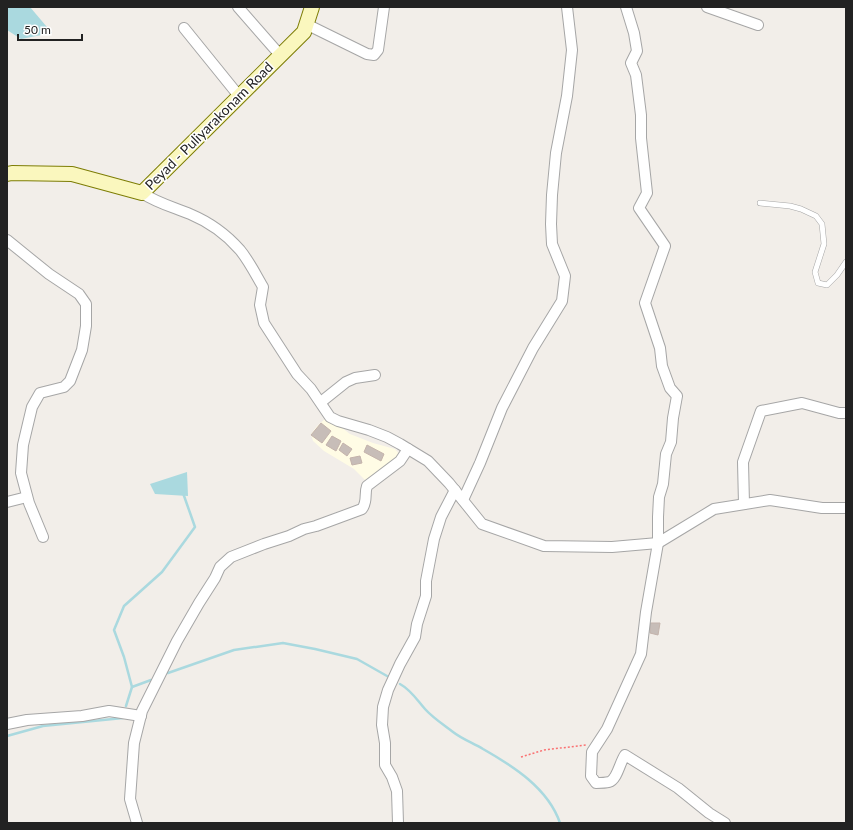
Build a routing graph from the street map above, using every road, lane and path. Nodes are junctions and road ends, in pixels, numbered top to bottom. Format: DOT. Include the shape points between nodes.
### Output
graph roads {
  1 [pos="238,7"];
  2 [pos="312,7"];
  3 [pos="384,7"];
  4 [pos="567,7"];
  5 [pos="626,7"];
  6 [pos="707,7"];
  7 [pos="306,24"];
  8 [pos="758,25"];
  9 [pos="184,28"];
  10 [pos="280,55"];
  11 [pos="239,96"];
  12 [pos="7,174"];
  13 [pos="142,193"];
  14 [pos="760,203"];
  15 [pos="7,240"];
  16 [pos="846,262"];
  17 [pos="375,375"];
  18 [pos="321,402"];
  19 [pos="846,413"];
  20 [pos="408,449"];
  21 [pos="455,490"];
  22 [pos="28,497"];
  23 [pos="463,500"];
  24 [pos="7,502"];
  25 [pos="744,504"];
  26 [pos="846,508"];
  27 [pos="43,537"];
  28 [pos="658,543"];
  29 [pos="141,716"];
  30 [pos="7,724"];
  31 [pos="598,744"];
  32 [pos="521,757"];
  33 [pos="137,823"];
  34 [pos="398,823"];
  35 [pos="725,823"];
  1 -- 10 [label="street"];
  2 -- 7 [label="main road, Peyad - Puliyarakonam Road"];
  3 -- 7 [label="street" via="378,50 374,55"];
  4 -- 23 [label="street" via="572,50 567,96 556,153 551,224 552,244 565,276 562,301 533,348 502,408"];
  5 -- 28 [label="street" via="637,52 631,63 636,75 641,115 647,193 639,208 665,246 645,303 660,348 662,366 670,388 677,396 671,442 666,454 659,497"];
  6 -- 8 [label="street"];
  7 -- 10 [label="main road, Peyad - Puliyarakonam Road" via="304,32"];
  9 -- 11 [label="street"];
  10 -- 11 [label="main road, Peyad - Puliyarakonam Road"];
  11 -- 13 [label="main road, Peyad - Puliyarakonam Road"];
  12 -- 13 [label="main road, Peyad - Puliyarakonam Road" via="72,174"];
  13 -- 18 [label="street" via="153,201 191,214 209,224 240,251 263,287 260,305 264,323 297,374"];
  14 -- 16 [label="lane" via="801,209 816,216 822,224 824,244 815,272 818,283 827,285"];
  15 -- 22 [label="street" via="43,270 79,294 86,304 82,350 70,381 64,387 40,393 32,407 21,460 21,473"];
  17 -- 18 [label="street" via="346,382"];
  18 -- 20 [label="street" via="330,417 387,437"];
  19 -- 25 [label="street" via="802,403 761,411 743,462"];
  20 -- 21 [label="street" via="428,461"];
  20 -- 29 [label="street" via="400,461 366,486 366,502 362,509 255,547 224,562 177,641"];
  21 -- 23 [label="street"];
  21 -- 34 [label="street" via="441,517 434,539 426,581 426,596 417,624 416,637 400,664 383,707 385,765 397,791"];
  22 -- 24 [label="street"];
  22 -- 27 [label="street"];
  23 -- 28 [label="street" via="482,524 544,546 612,547"];
  25 -- 26 [label="street" via="770,500 822,508"];
  25 -- 28 [label="street" via="714,509"];
  28 -- 31 [label="street" via="641,654 608,729"];
  29 -- 30 [label="street" via="109,711"];
  29 -- 33 [label="street" via="134,743 130,799"];
  31 -- 32 [label="path" via="544,750"];
  31 -- 35 [label="street" via="592,752 591,763 591,776 596,783 610,782 615,778 625,755 678,788"];
}
